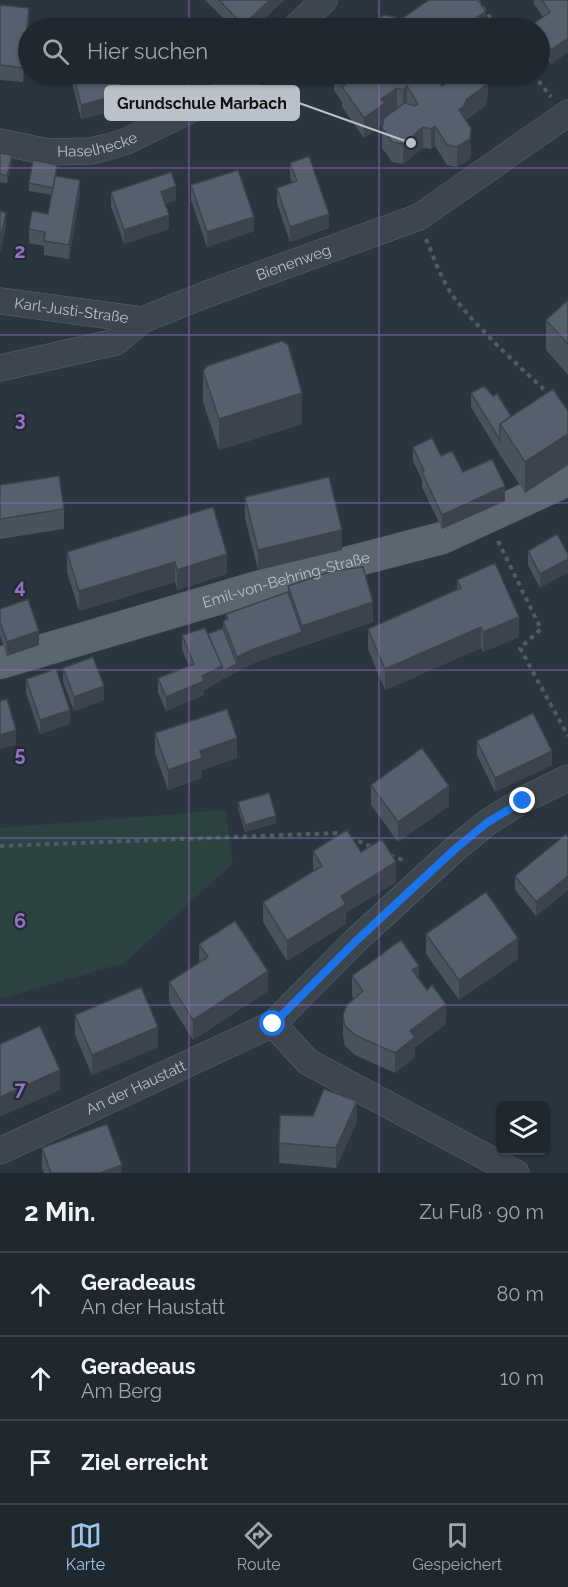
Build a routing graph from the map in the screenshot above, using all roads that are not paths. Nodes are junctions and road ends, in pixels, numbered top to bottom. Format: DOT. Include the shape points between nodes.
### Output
graph roads {
  1 [pos="324,0"];
  2 [pos="306,18"];
  3 [pos="237,84"];
  4 [pos="562,108"];
  5 [pos="0,142"];
  6 [pos="0,301"];
  7 [pos="142,320"];
  8 [pos="0,368"];
  9 [pos="568,480"];
  10 [pos="0,663"];
  11 [pos="568,778"];
  12 [pos="273,1024"];
  13 [pos="0,1151"];
  14 [pos="516,1173"];
  1 -- 2 [label="street"];
  3 -- 5 [label="street, Haselhecke" via="108,147 48,152"];
  4 -- 7 [label="street, Bienenweg" via="419,217"];
  6 -- 7 [label="street, Karl-Justi-Straße"];
  7 -- 8 [label="street, Bienenweg" via="117,342"];
  9 -- 10 [label="main road, Emil-von-Behring-Straße" via="442,538 285,579"];
  11 -- 12 [label="street, An der Haustatt" via="488,822 356,941"];
  12 -- 13 [label="street, An der Haustatt"];
  12 -- 14 [label="street" via="308,1062"];
}
